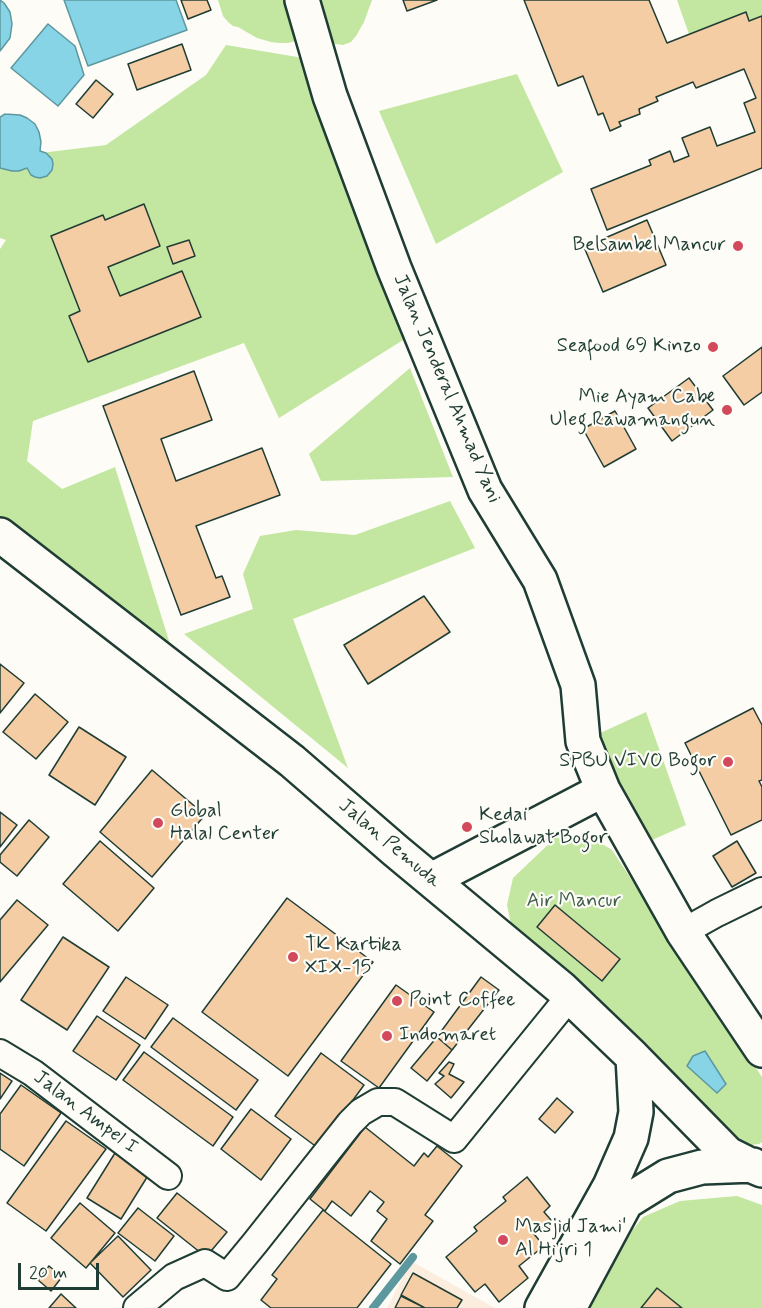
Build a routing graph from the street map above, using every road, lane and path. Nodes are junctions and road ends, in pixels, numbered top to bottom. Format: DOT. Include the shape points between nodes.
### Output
graph roads {
  1 [pos="302,0"];
  2 [pos="0,535"];
  3 [pos="603,790"];
  4 [pos="431,880"];
  5 [pos="762,891"];
  6 [pos="683,932"];
  7 [pos="570,996"];
  8 [pos="762,1050"];
  9 [pos="0,1053"];
  10 [pos="633,1056"];
  11 [pos="758,1166"];
  12 [pos="168,1176"];
  13 [pos="137,1308"];
  14 [pos="542,1308"];
  15 [pos="569,1308"];
  1 -- 3 [label="main road, Jalan Jenderal Ahmad Yani" via="330,96 394,268 485,490 540,580 579,685 583,741"];
  2 -- 4 [label="main road, Jalan Pemuda" via="292,761"];
  3 -- 4 [label="main road"];
  3 -- 6 [label="main road, Jalan Jenderal Ahmad Yani"];
  4 -- 7 [label="main road, Jalan Pemuda"];
  5 -- 6 [label="street"];
  6 -- 8 [label="main road, Jalan Jenderal Ahmad Yani"];
  7 -- 10 [label="main road, Jalan Pemuda"];
  7 -- 13 [label="street" via="454,1139 396,1102 378,1102 350,1123 227,1277 205,1263 174,1277"];
  9 -- 12 [label="street, Jalan Ampel I" via="33,1073"];
  10 -- 11 [label="main road, Jalan Pemuda" via="728,1154"];
  10 -- 14 [label="main road" via="636,1112 631,1138 610,1186"];
  11 -- 15 [label="main road" via="702,1167 668,1176 626,1202"];
}
